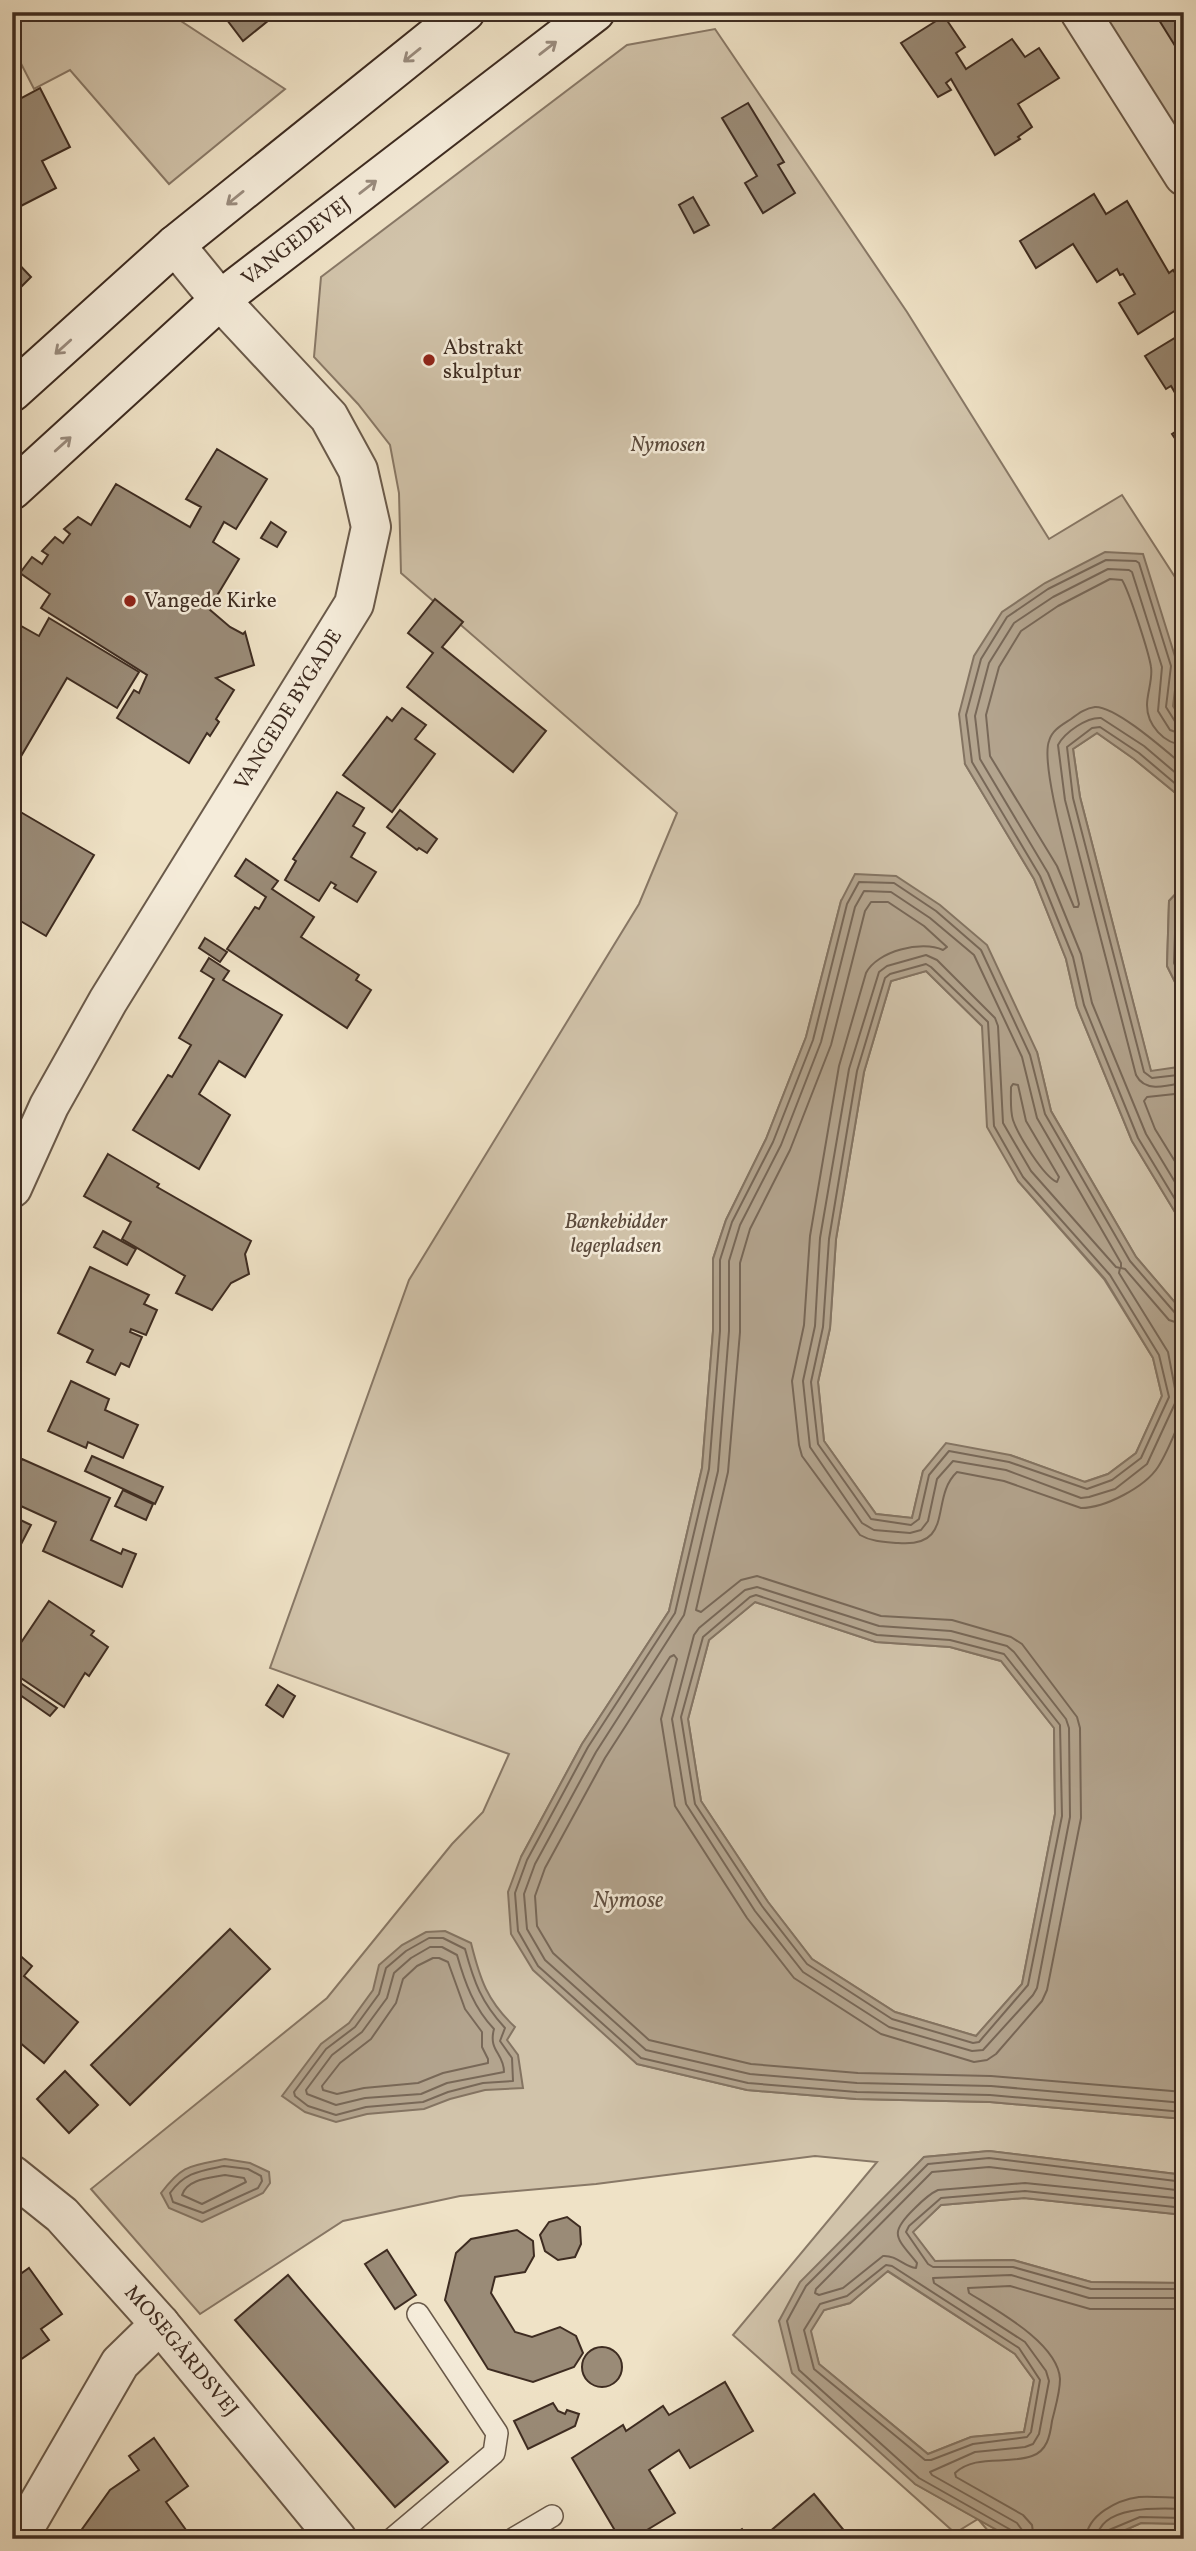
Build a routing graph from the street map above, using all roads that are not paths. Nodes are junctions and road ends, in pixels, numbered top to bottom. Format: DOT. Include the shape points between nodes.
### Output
graph roads {
  1 [pos="465,12"];
  2 [pos="595,12"];
  3 [pos="1080,12"];
  4 [pos="1184,176"];
  5 [pos="175,245"];
  6 [pos="220,300"];
  7 [pos="12,392"];
  8 [pos="12,489"];
  9 [pos="12,1188"];
  10 [pos="12,2175"];
  11 [pos="418,2314"];
  12 [pos="160,2324"];
  13 [pos="552,2516"];
  14 [pos="18,2539"];
  15 [pos="337,2539"];
  16 [pos="392,2539"];
  17 [pos="513,2539"];
  1 -- 5 [label="street, one-way"];
  6 -- 2 [label="street, VANGEDEVEJ, one-way"];
  3 -- 4 [label="street"];
  5 -- 6 [label="street, VANGEDE BYGADE"];
  5 -- 7 [label="street, one-way"];
  8 -- 6 [label="street, VANGEDEVEJ, one-way"];
  6 -- 9 [label="street, VANGEDE BYGADE" via="329,417 358,470 371,527 354,604 108,1001 49,1106"];
  10 -- 12 [label="street, MOSEGÅRDSVEJ" via="62,2215"];
  11 -- 16 [label="lane" via="497,2433 494,2453"];
  12 -- 14 [label="street" via="120,2363"];
  12 -- 15 [label="street, MOSEGÅRDSVEJ"];
  13 -- 17 [label="lane"];
}
